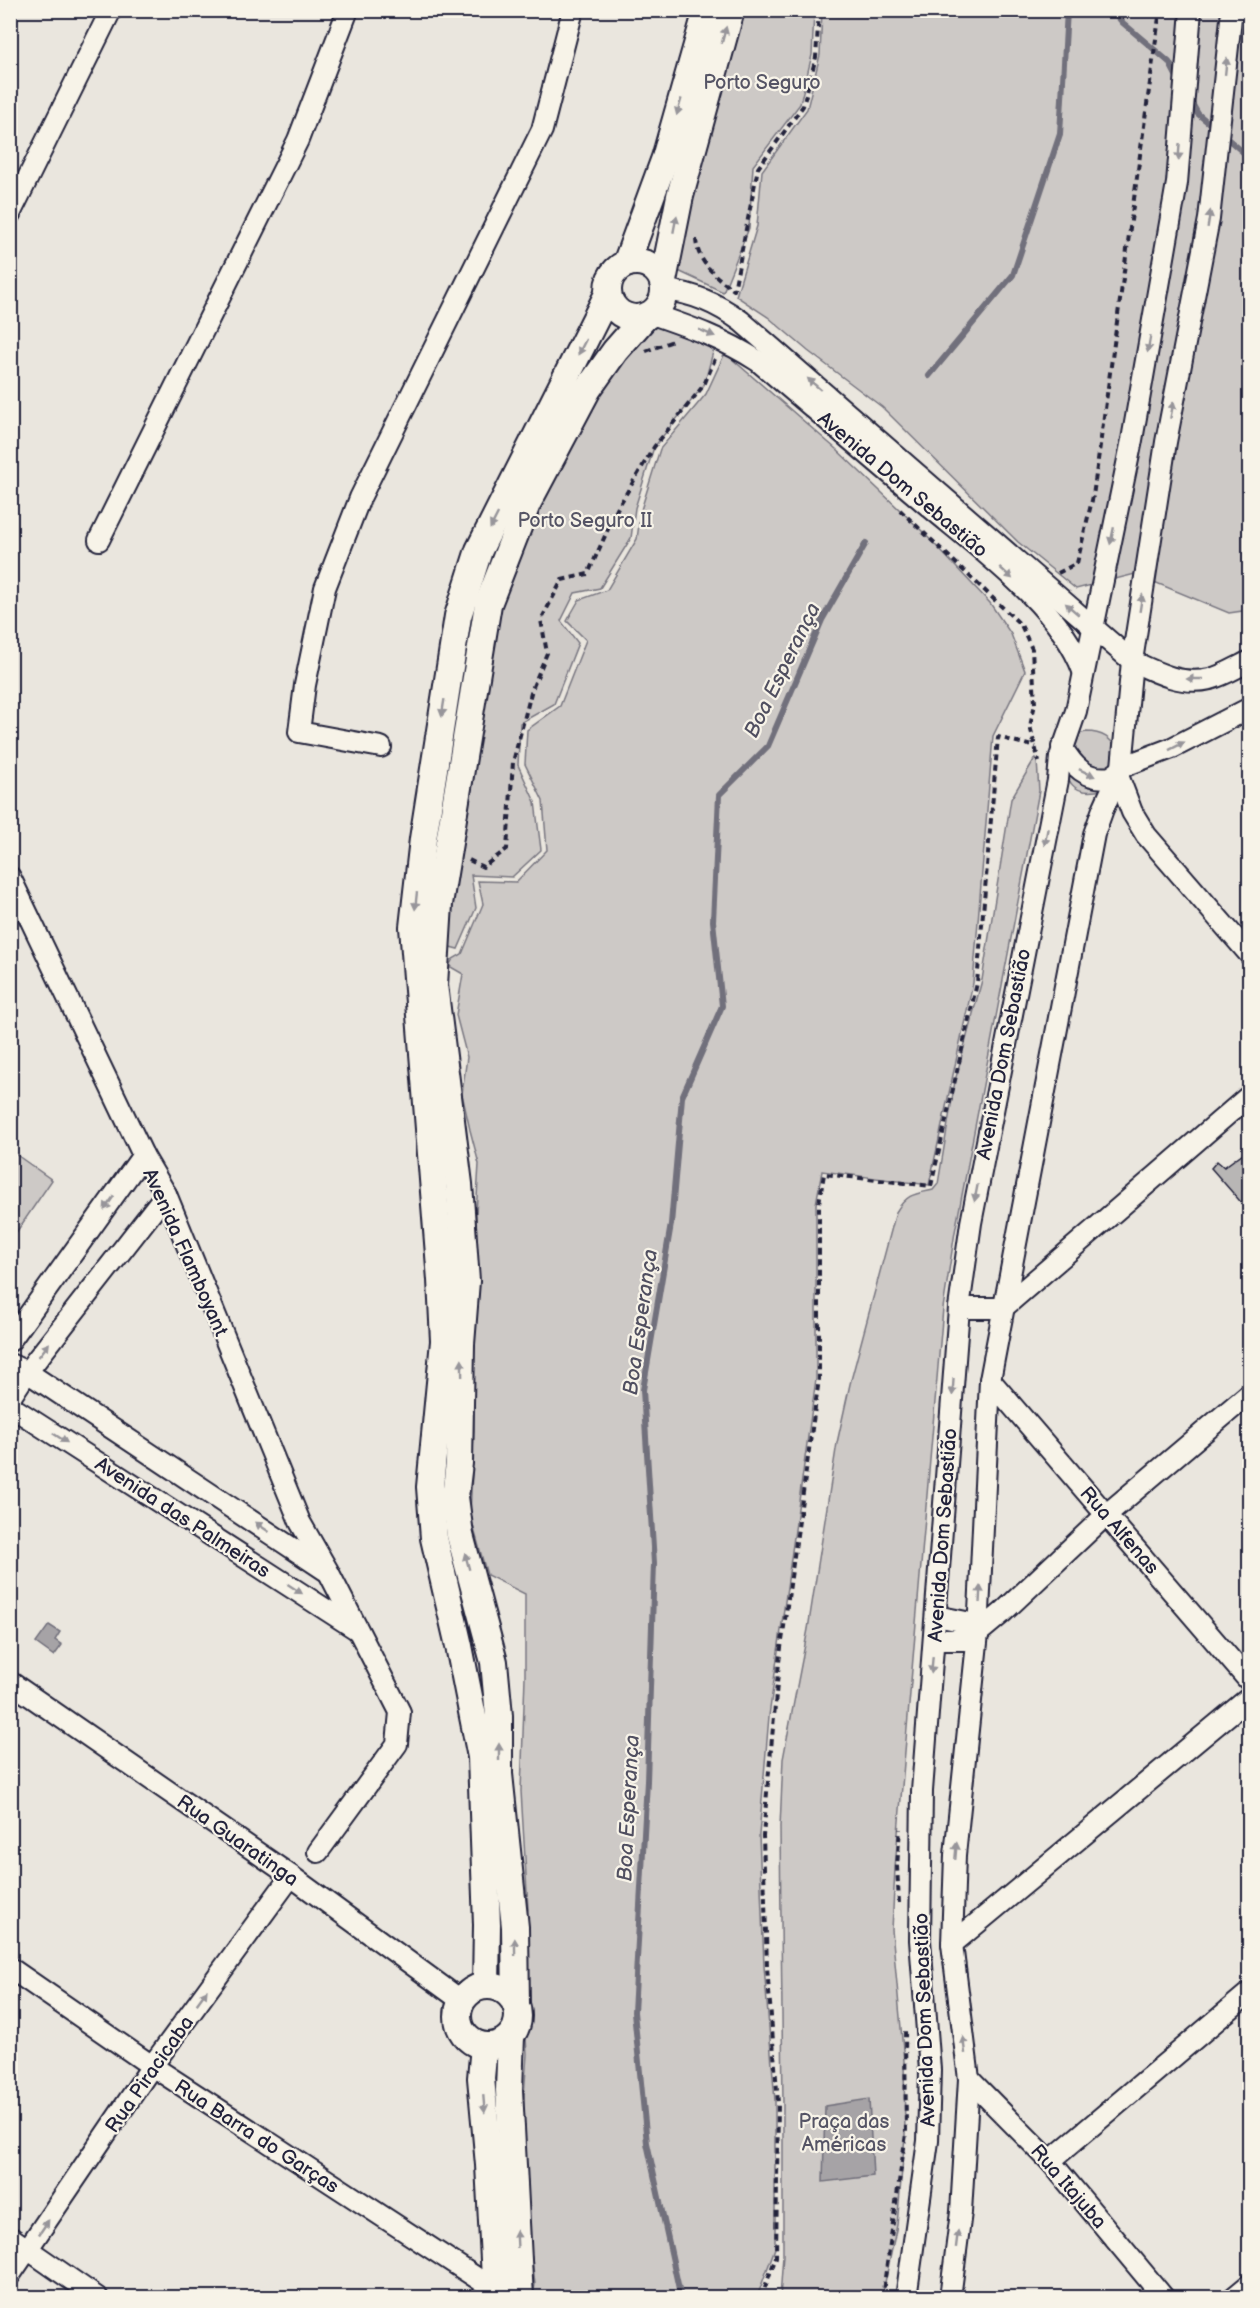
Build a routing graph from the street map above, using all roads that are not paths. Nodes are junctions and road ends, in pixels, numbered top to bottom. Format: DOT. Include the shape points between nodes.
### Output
graph roads {
  1 [pos="111,10"];
  2 [pos="348,10"];
  3 [pos="573,10"];
  4 [pos="707,10"];
  5 [pos="731,10"];
  6 [pos="1191,10"];
  7 [pos="1232,10"];
  8 [pos="10,214"];
  9 [pos="626,264"];
  10 [pos="664,286"];
  11 [pos="608,294"];
  12 [pos="648,316"];
  13 [pos="99,540"];
  14 [pos="1093,627"];
  15 [pos="1250,661"];
  16 [pos="1131,669"];
  17 [pos="1083,671"];
  18 [pos="1250,708"];
  19 [pos="381,747"];
  20 [pos="1062,747"];
  21 [pos="1121,772"];
  22 [pos="10,877"];
  23 [pos="1250,955"];
  24 [pos="1250,1095"];
  25 [pos="143,1155"];
  26 [pos="166,1194"];
  27 [pos="959,1308"];
  28 [pos="1003,1308"];
  29 [pos="10,1341"];
  30 [pos="19,1368"];
  31 [pos="990,1380"];
  32 [pos="1250,1393"];
  33 [pos="10,1398"];
  34 [pos="10,1407"];
  35 [pos="1107,1514"];
  36 [pos="328,1571"];
  37 [pos="936,1616"];
  38 [pos="356,1629"];
  39 [pos="978,1633"];
  40 [pos="934,1640"];
  41 [pos="1250,1682"];
  42 [pos="10,1683"];
  43 [pos="1250,1697"];
  44 [pos="318,1852"];
  45 [pos="291,1876"];
  46 [pos="952,1944"];
  47 [pos="10,1968"];
  48 [pos="486,1986"];
  49 [pos="1250,1992"];
  50 [pos="462,2001"];
  51 [pos="516,2005"];
  52 [pos="511,2036"];
  53 [pos="483,2046"];
  54 [pos="152,2066"];
  55 [pos="969,2079"];
  56 [pos="1050,2161"];
  57 [pos="10,2237"];
  58 [pos="29,2250"];
  59 [pos="10,2275"];
  60 [pos="1250,2284"];
  61 [pos="505,2296"];
  62 [pos="98,2298"];
  63 [pos="906,2298"];
  64 [pos="950,2298"];
  65 [pos="1164,2298"];
  66 [pos="1233,2298"];
  1 -- 8 [label="street"];
  2 -- 13 [label="street" via="298,140"];
  3 -- 19 [label="street" via="542,130 360,498 325,588 299,732"];
  4 -- 9 [label="main road, one-way" via="665,158"];
  10 -- 5 [label="main road, one-way" via="680,196"];
  6 -- 14 [label="street, one-way" via="1177,183 1132,440"];
  16 -- 7 [label="street, one-way" via="1166,442 1209,219"];
  9 -- 10 [label="main road" via="644,263 652,267"];
  9 -- 11 [label="main road" via="612,276"];
  10 -- 12 [label="main road" via="663,300"];
  14 -- 10 [label="street, Avenida Dom Sebastião, one-way" via="728,312 697,296"];
  11 -- 12 [label="main road" via="617,311 634,319"];
  11 -- 48 [label="main road, one-way" via="479,550 458,616 413,927 444,1341 430,1487 434,1538 481,1757"];
  12 -- 17 [label="street, Avenida Dom Sebastião, one-way" via="722,339 758,361 1008,574 1056,624"];
  51 -- 12 [label="main road, one-way" via="515,1927 499,1774 494,1662 460,1535 456,1497 466,1281 459,1184 434,985 439,904 491,595 527,504 588,389 615,351"];
  14 -- 16 [label="street, Avenida Dom Sebastião"];
  14 -- 17 [label="street"];
  15 -- 16 [label="street, Avenida Dom Sebastião, one-way" via="1210,679 1189,680"];
  16 -- 21 [label="street"];
  17 -- 20 [label="street, Avenida Dom Sebastião" via="1076,711"];
  21 -- 18 [label="street, one-way"];
  20 -- 21 [label="street, one-way" via="1072,763 1090,776 1111,777"];
  20 -- 27 [label="street, Avenida Dom Sebastião, one-way" via="970,1223"];
  21 -- 23 [label="street" via="1132,812 1146,835"];
  21 -- 28 [label="street, Avenida Dom Sebastião" via="1094,834"];
  22 -- 25 [label="street, Avenida Flamboyant"];
  24 -- 28 [label="street"];
  25 -- 26 [label="street, Avenida Flamboyant"];
  25 -- 29 [label="street, one-way"];
  30 -- 26 [label="street, one-way"];
  26 -- 36 [label="street, Avenida Flamboyant" via="300,1522"];
  27 -- 28 [label="street"];
  27 -- 37 [label="street, Avenida Dom Sebastião, one-way"];
  28 -- 31 [label="street, Avenida Dom Sebastião"];
  30 -- 33 [label="street"];
  36 -- 30 [label="street, Avenida das Palmeiras, one-way"];
  31 -- 35 [label="street, Rua Alfenas"];
  39 -- 31 [label="street, Avenida Dom Sebastião, one-way"];
  32 -- 35 [label="street"];
  34 -- 38 [label="street, Avenida das Palmeiras, one-way"];
  35 -- 39 [label="street"];
  35 -- 41 [label="street, Rua Alfenas"];
  36 -- 38 [label="street, Avenida Flamboyant"];
  37 -- 39 [label="street" via="966,1622"];
  37 -- 40 [label="street, Avenida Dom Sebastião"];
  38 -- 44 [label="street, Avenida Flamboyant" via="400,1712 398,1744"];
  39 -- 40 [label="street" via="966,1640"];
  46 -- 39 [label="street, Avenida Dom Sebastião, one-way" via="955,1855"];
  40 -- 63 [label="street, Avenida Dom Sebastião, one-way" via="920,1871 920,1940 930,2070 928,2141"];
  42 -- 45 [label="street, Rua Guaratinga"];
  43 -- 46 [label="street"];
  45 -- 50 [label="street, Rua Guaratinga"];
  54 -- 45 [label="street, Rua Piracicaba, one-way"];
  55 -- 46 [label="street, Avenida Dom Sebastião, one-way"];
  47 -- 54 [label="street, Rua Barra do Garças"];
  48 -- 50 [label="main road"];
  48 -- 51 [label="main road" via="504,1990"];
  49 -- 56 [label="street"];
  50 -- 53 [label="main road" via="459,2024 464,2034"];
  51 -- 52 [label="main road" via="519,2016"];
  52 -- 53 [label="main road" via="503,2043"];
  61 -- 52 [label="main road, one-way"];
  53 -- 61 [label="main road, one-way" via="481,2078"];
  58 -- 54 [label="street, Rua Piracicaba, one-way"];
  54 -- 61 [label="street, Rua Barra do Garças"];
  55 -- 56 [label="street, Rua Itajuba"];
  64 -- 55 [label="street, Avenida Dom Sebastião, one-way" via="961,2212"];
  56 -- 65 [label="street, Rua Itajuba"];
  57 -- 58 [label="street"];
  58 -- 59 [label="street, Rua Piracicaba"];
  58 -- 62 [label="street"];
  60 -- 66 [label="street"];
}
